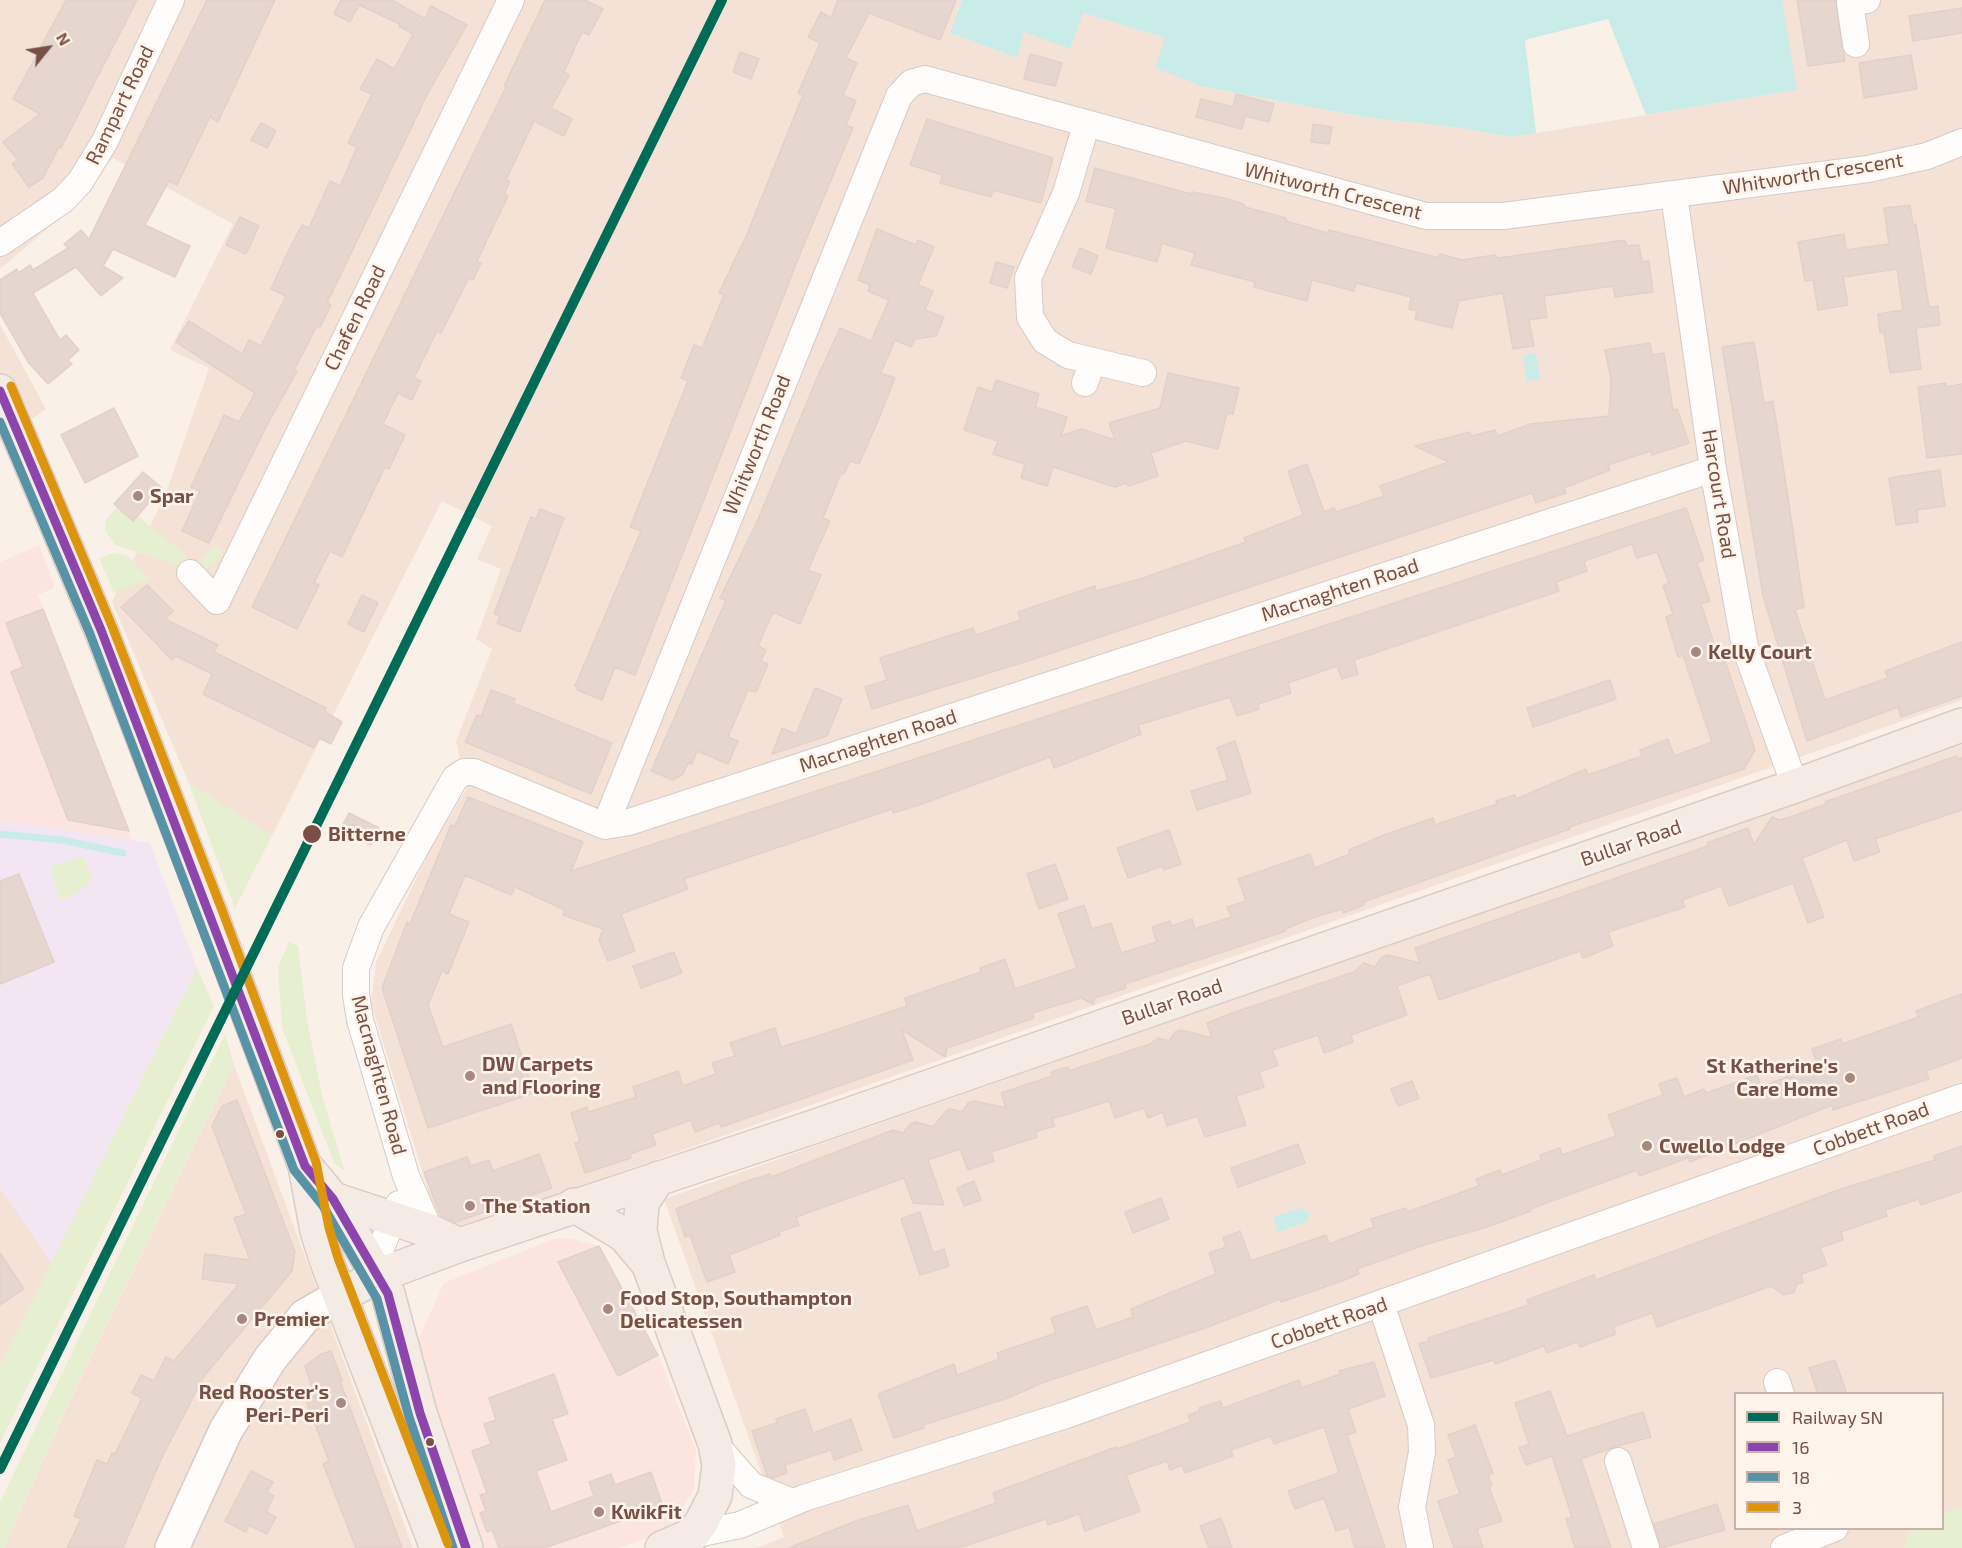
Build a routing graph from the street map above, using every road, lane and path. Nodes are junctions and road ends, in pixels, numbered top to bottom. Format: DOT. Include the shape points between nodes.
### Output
graph roads {
  1 [pos="171,0"];
  2 [pos="511,0"];
  3 [pos="1867,0"];
  4 [pos="1856,44"];
  5 [pos="925,79"];
  6 [pos="1086,125"];
  7 [pos="1962,142"];
  8 [pos="1674,195"];
  9 [pos="0,243"];
  10 [pos="1143,373"];
  11 [pos="0,391"];
  12 [pos="1713,469"];
  13 [pos="190,573"];
  14 [pos="1962,725"];
  15 [pos="1795,786"];
  16 [pos="605,826"];
  17 [pos="1962,1097"];
  18 [pos="305,1166"];
  19 [pos="406,1176"];
  20 [pos="658,1178"];
  21 [pos="333,1199"];
  22 [pos="574,1205"];
  23 [pos="390,1220"];
  24 [pos="430,1232"];
  25 [pos="460,1245"];
  26 [pos="648,1263"];
  27 [pos="380,1275"];
  28 [pos="340,1296"];
  29 [pos="1381,1304"];
  30 [pos="715,1444"];
  31 [pos="1618,1461"];
  32 [pos="792,1502"];
  33 [pos="1828,1530"];
  34 [pos="692,1535"];
  35 [pos="172,1548"];
  36 [pos="436,1548"];
  37 [pos="466,1548"];
  38 [pos="662,1548"];
  39 [pos="1420,1548"];
  40 [pos="1646,1548"];
  41 [pos="1784,1548"];
  1 -- 9 [label="street, Rampart Road" via="105,141 80,182 63,200"];
  2 -- 13 [label="street, Chafen Road" via="217,601"];
  3 -- 4 [label="street" via="1850,3"];
  5 -- 6 [label="street, Whitworth Crescent"];
  5 -- 16 [label="street, Whitworth Road" via="911,83 899,96"];
  6 -- 8 [label="street, Whitworth Crescent" via="1426,216 1503,216"];
  6 -- 10 [label="street" via="1066,193 1028,278 1030,316 1045,341 1088,373"];
  7 -- 8 [label="street, Whitworth Crescent" via="1926,156 1868,169"];
  8 -- 12 [label="street, Harcourt Road"];
  11 -- 18 [label="main road" via="93,610"];
  12 -- 15 [label="street, Harcourt Road" via="1745,648"];
  12 -- 16 [label="street, Macnaghten Road" via="652,815"];
  14 -- 15 [label="main road, Bullar Road"];
  15 -- 20 [label="main road, Bullar Road"];
  16 -- 19 [label="street, Macnaghten Road" via="474,772 464,772 455,778 429,823 371,927 356,968 360,1020"];
  17 -- 29 [label="street, Cobbett Road"];
  18 -- 21 [label="main road"];
  18 -- 28 [label="main road" via="317,1231"];
  19 -- 23 [label="street, Macnaghten Road" via="404,1194"];
  19 -- 24 [label="street, Macnaghten Road"];
  20 -- 22 [label="main road, Bullar Road"];
  20 -- 26 [label="main road" via="645,1196 639,1217"];
  21 -- 23 [label="main road"];
  21 -- 27 [label="main road"];
  22 -- 25 [label="main road, Bullar Road"];
  22 -- 26 [label="main road" via="624,1235"];
  23 -- 24 [label="main road"];
  23 -- 27 [label="street, Macnaghten Road" via="381,1248"];
  24 -- 25 [label="main road"];
  25 -- 27 [label="main road, Bullar Road"];
  26 -- 30 [label="main road"];
  27 -- 28 [label="main road, Bullar Road"];
  27 -- 37 [label="main road" via="420,1413"];
  28 -- 35 [label="street" via="305,1316 270,1359 226,1430"];
  28 -- 36 [label="main road"];
  29 -- 32 [label="street, Cobbett Road" via="1066,1415"];
  29 -- 39 [label="street" via="1421,1425 1422,1452 1412,1507"];
  30 -- 32 [label="street" via="751,1485"];
  30 -- 34 [label="main road" via="719,1465 715,1496"];
  31 -- 40 [label="street"];
  32 -- 34 [label="street, Cobbett Road" via="740,1526"];
  33 -- 41 [label="street"];
  34 -- 38 [label="main road, Cobbett Road"];
}
